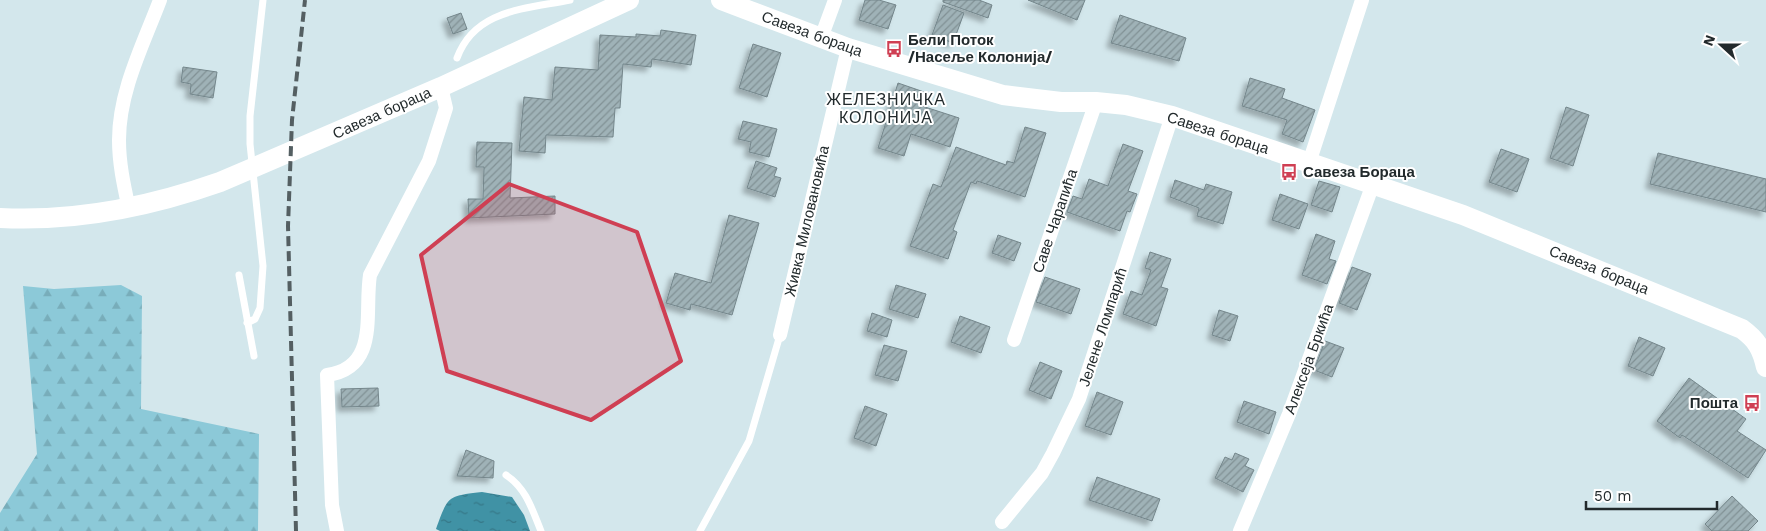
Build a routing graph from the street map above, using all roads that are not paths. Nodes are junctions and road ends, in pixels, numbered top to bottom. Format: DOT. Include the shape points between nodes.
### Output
graph roads {
  1 [pos="160,0"];
  2 [pos="263,0"];
  3 [pos="570,0"];
  4 [pos="628,0"];
  5 [pos="721,0"];
  6 [pos="835,0"];
  7 [pos="1362,0"];
  8 [pos="821,38"];
  9 [pos="848,48"];
  10 [pos="457,58"];
  11 [pos="442,87"];
  12 [pos="1096,102"];
  13 [pos="1172,116"];
  14 [pos="1309,163"];
  15 [pos="1373,184"];
  16 [pos="129,209"];
  17 [pos="0,218"];
  18 [pos="239,275"];
  19 [pos="247,323"];
  20 [pos="780,335"];
  21 [pos="1014,340"];
  22 [pos="254,356"];
  23 [pos="1766,368"];
  24 [pos="506,475"];
  25 [pos="1002,522"];
  26 [pos="337,531"];
  27 [pos="541,531"];
  28 [pos="700,531"];
  29 [pos="1240,531"];
  1 -- 16 [label="street" via="123,102 120,158"];
  2 -- 19 [label="lane" via="250,116 250,144 263,266 260,308 255,319"];
  3 -- 10 [label="lane" via="497,15 473,31"];
  4 -- 11 [label="street, Савеза бораца"];
  5 -- 8 [label="street, Савеза бораца"];
  6 -- 8 [label="street"];
  7 -- 14 [label="street"];
  8 -- 9 [label="street, Савеза бораца"];
  9 -- 12 [label="street, Савеза бораца" via="1004,95 1061,102"];
  9 -- 20 [label="street, Живка Миловановића"];
  11 -- 16 [label="street, Савеза бораца" via="220,182"];
  11 -- 26 [label="street" via="446,108 428,161 370,275 368,328 361,354 357,362 345,371 327,375 332,505"];
  12 -- 13 [label="street, Савеза бораца"];
  12 -- 21 [label="street, Саве Чарапића"];
  13 -- 14 [label="street, Савеза бораца"];
  13 -- 25 [label="street, Јелене Ломпарић" via="1079,399 1046,466"];
  14 -- 15 [label="street, Савеза бораца"];
  15 -- 23 [label="street, Савеза бораца" via="1463,215 1716,316 1754,337 1761,346"];
  15 -- 29 [label="street, Алексеја Бркића" via="1286,422"];
  16 -- 17 [label="street, Савеза бораца" via="81,216"];
  18 -- 19 [label="lane"];
  19 -- 22 [label="lane"];
  20 -- 28 [label="lane" via="749,442"];
  24 -- 27 [label="lane" via="518,483 526,495"];
}
